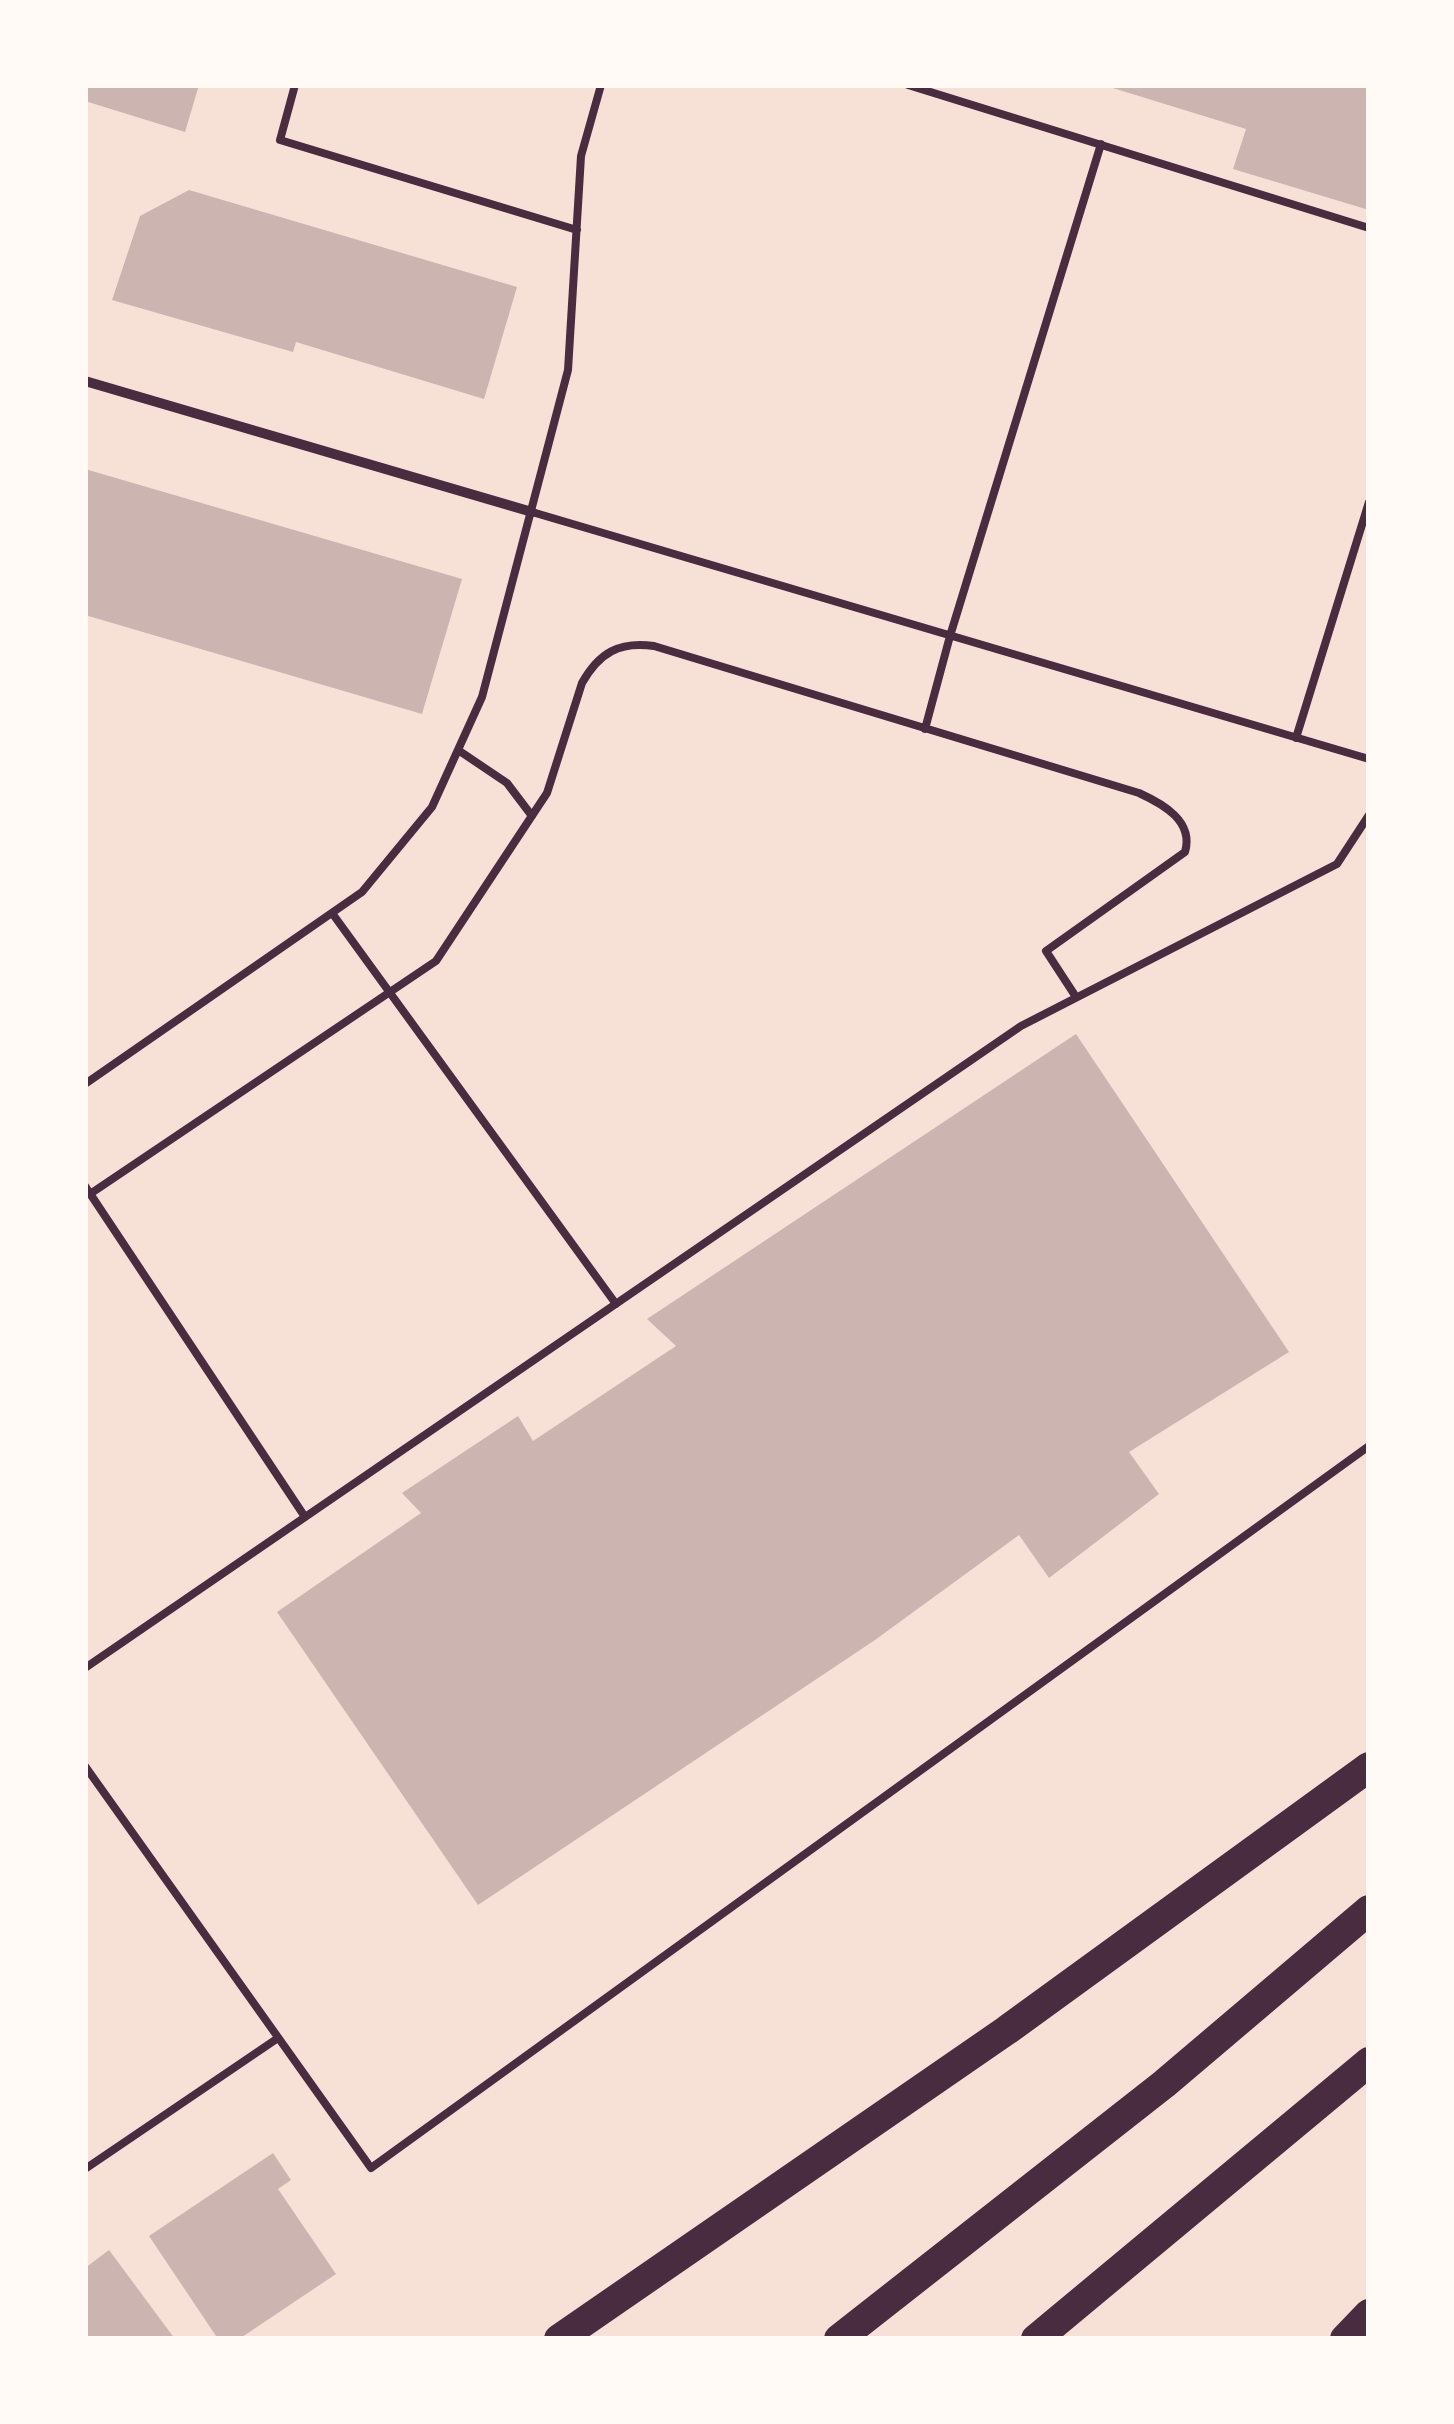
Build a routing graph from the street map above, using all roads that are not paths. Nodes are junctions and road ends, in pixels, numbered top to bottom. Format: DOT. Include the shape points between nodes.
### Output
graph roads {
  1 [pos="295,85"];
  2 [pos="601,85"];
  3 [pos="908,85"];
  4 [pos="1101,144"];
  5 [pos="1369,228"];
  6 [pos="577,230"];
  7 [pos="85,381"];
  8 [pos="1369,502"];
  9 [pos="532,512"];
  10 [pos="950,636"];
  11 [pos="925,728"];
  12 [pos="1296,738"];
  13 [pos="458,750"];
  14 [pos="1369,759"];
  15 [pos="1369,815"];
  16 [pos="532,816"];
  17 [pos="332,914"];
  18 [pos="388,993"];
  19 [pos="1076,997"];
  20 [pos="85,1084"];
  21 [pos="88,1190"];
  22 [pos="616,1304"];
  23 [pos="1369,1446"];
  24 [pos="305,1517"];
  25 [pos="85,1668"];
  26 [pos="85,1766"];
  27 [pos="1369,1767"];
  28 [pos="1369,1910"];
  29 [pos="278,2038"];
  30 [pos="1369,2062"];
  31 [pos="85,2169"];
  32 [pos="1369,2314"];
  33 [pos="559,2339"];
  34 [pos="838,2339"];
  35 [pos="1036,2339"];
  36 [pos="1346,2339"];
  1 -- 6 [label="lane" via="280,140"];
  2 -- 6 [label="lane" via="581,156"];
  3 -- 4 [label="lane"];
  4 -- 5 [label="lane"];
  4 -- 10 [label="lane"];
  6 -- 9 [label="lane" via="568,370"];
  7 -- 9 [label="street"];
  8 -- 12 [label="lane"];
  9 -- 10 [label="lane"];
  9 -- 13 [label="lane" via="482,697"];
  10 -- 11 [label="lane"];
  10 -- 12 [label="lane"];
  11 -- 16 [label="lane" via="654,646 621,645 605,652 582,683 548,793"];
  11 -- 19 [label="lane" via="1139,794 1159,802 1187,832 1180,859 1046,950"];
  12 -- 14 [label="lane"];
  13 -- 16 [label="lane" via="507,782"];
  13 -- 17 [label="lane" via="432,808 362,892"];
  15 -- 19 [label="lane" via="1336,864"];
  16 -- 18 [label="lane" via="436,961"];
  17 -- 18 [label="lane"];
  17 -- 20 [label="lane"];
  18 -- 21 [label="lane"];
  18 -- 22 [label="lane"];
  19 -- 22 [label="lane" via="1021,1026"];
  21 -- 24 [label="lane"];
  22 -- 24 [label="lane"];
  23 -- 29 [label="lane" via="370,2168"];
  24 -- 25 [label="lane"];
  26 -- 29 [label="lane"];
  27 -- 33 [label="highway" via="1008,2030"];
  28 -- 34 [label="highway" via="1164,2084"];
  29 -- 31 [label="lane"];
  30 -- 35 [label="highway"];
  32 -- 36 [label="highway"];
}
